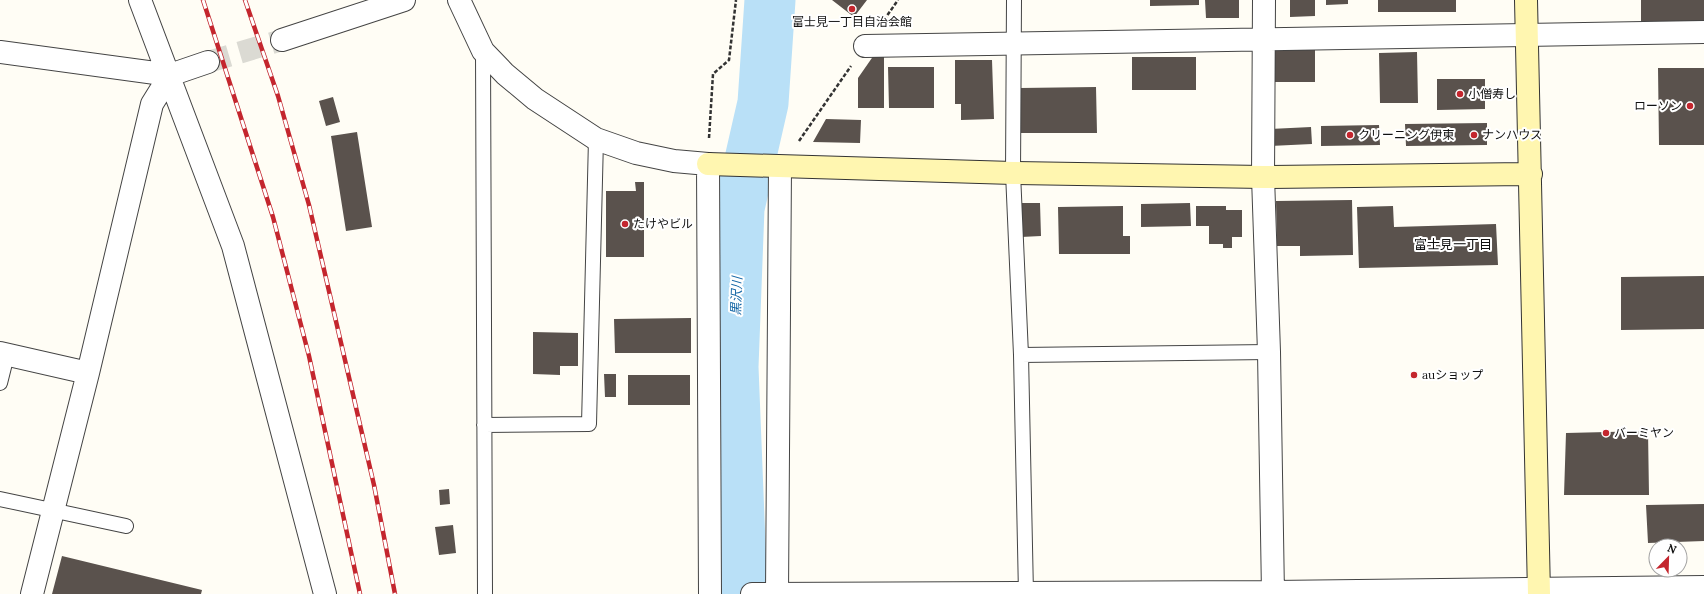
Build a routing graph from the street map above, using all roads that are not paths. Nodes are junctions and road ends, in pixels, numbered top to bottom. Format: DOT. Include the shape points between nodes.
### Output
graph roads {
  1 [pos="140,0"];
  2 [pos="404,0"];
  3 [pos="459,0"];
  4 [pos="1014,0"];
  5 [pos="1264,0"];
  6 [pos="1526,0"];
  7 [pos="1704,32"];
  8 [pos="1527,35"];
  9 [pos="282,40"];
  10 [pos="1264,40"];
  11 [pos="1015,44"];
  12 [pos="865,46"];
  13 [pos="483,51"];
  14 [pos="0,52"];
  15 [pos="208,62"];
  16 [pos="170,75"];
  17 [pos="596,139"];
  18 [pos="708,164"];
  19 [pos="780,167"];
  20 [pos="1013,173"];
  21 [pos="1531,174"];
  22 [pos="1263,177"];
  23 [pos="1269,352"];
  24 [pos="4,354"];
  25 [pos="1021,355"];
  26 [pos="88,373"];
  27 [pos="0,383"];
  28 [pos="484,425"];
  29 [pos="0,498"];
  30 [pos="54,511"];
  31 [pos="126,526"];
  32 [pos="1704,587"];
  33 [pos="1539,591"];
  34 [pos="1273,593"];
  35 [pos="32,594"];
  36 [pos="325,594"];
  37 [pos="485,594"];
  38 [pos="710,594"];
  39 [pos="752,594"];
  40 [pos="777,594"];
  41 [pos="1026,594"];
  1 -- 16 [label="street"];
  2 -- 9 [label="street"];
  3 -- 13 [label="street"];
  4 -- 11 [label="lane"];
  5 -- 10 [label="street"];
  6 -- 8 [label="street"];
  7 -- 8 [label="street"];
  8 -- 10 [label="street"];
  8 -- 21 [label="street"];
  10 -- 11 [label="street"];
  10 -- 22 [label="street"];
  11 -- 12 [label="street"];
  11 -- 20 [label="lane"];
  13 -- 17 [label="street" via="535,99"];
  13 -- 28 [label="lane"];
  14 -- 16 [label="street"];
  15 -- 16 [label="street"];
  16 -- 26 [label="street" via="152,104"];
  16 -- 36 [label="street" via="233,246"];
  17 -- 18 [label="street" via="636,153 674,161"];
  17 -- 28 [label="lane" via="589,424"];
  18 -- 19 [label="street"];
  18 -- 38 [label="street"];
  19 -- 20 [label="street"];
  19 -- 40 [label="street"];
  20 -- 22 [label="street"];
  20 -- 25 [label="lane"];
  21 -- 22 [label="street"];
  21 -- 33 [label="street"];
  22 -- 23 [label="street"];
  23 -- 25 [label="lane"];
  23 -- 34 [label="street"];
  24 -- 26 [label="street"];
  24 -- 27 [label="lane"];
  25 -- 41 [label="lane"];
  26 -- 30 [label="street"];
  28 -- 37 [label="lane"];
  29 -- 30 [label="lane"];
  30 -- 31 [label="lane"];
  30 -- 35 [label="street"];
  32 -- 33 [label="street"];
  33 -- 34 [label="street"];
  34 -- 41 [label="street"];
  39 -- 40 [label="street"];
  40 -- 41 [label="street"];
}
